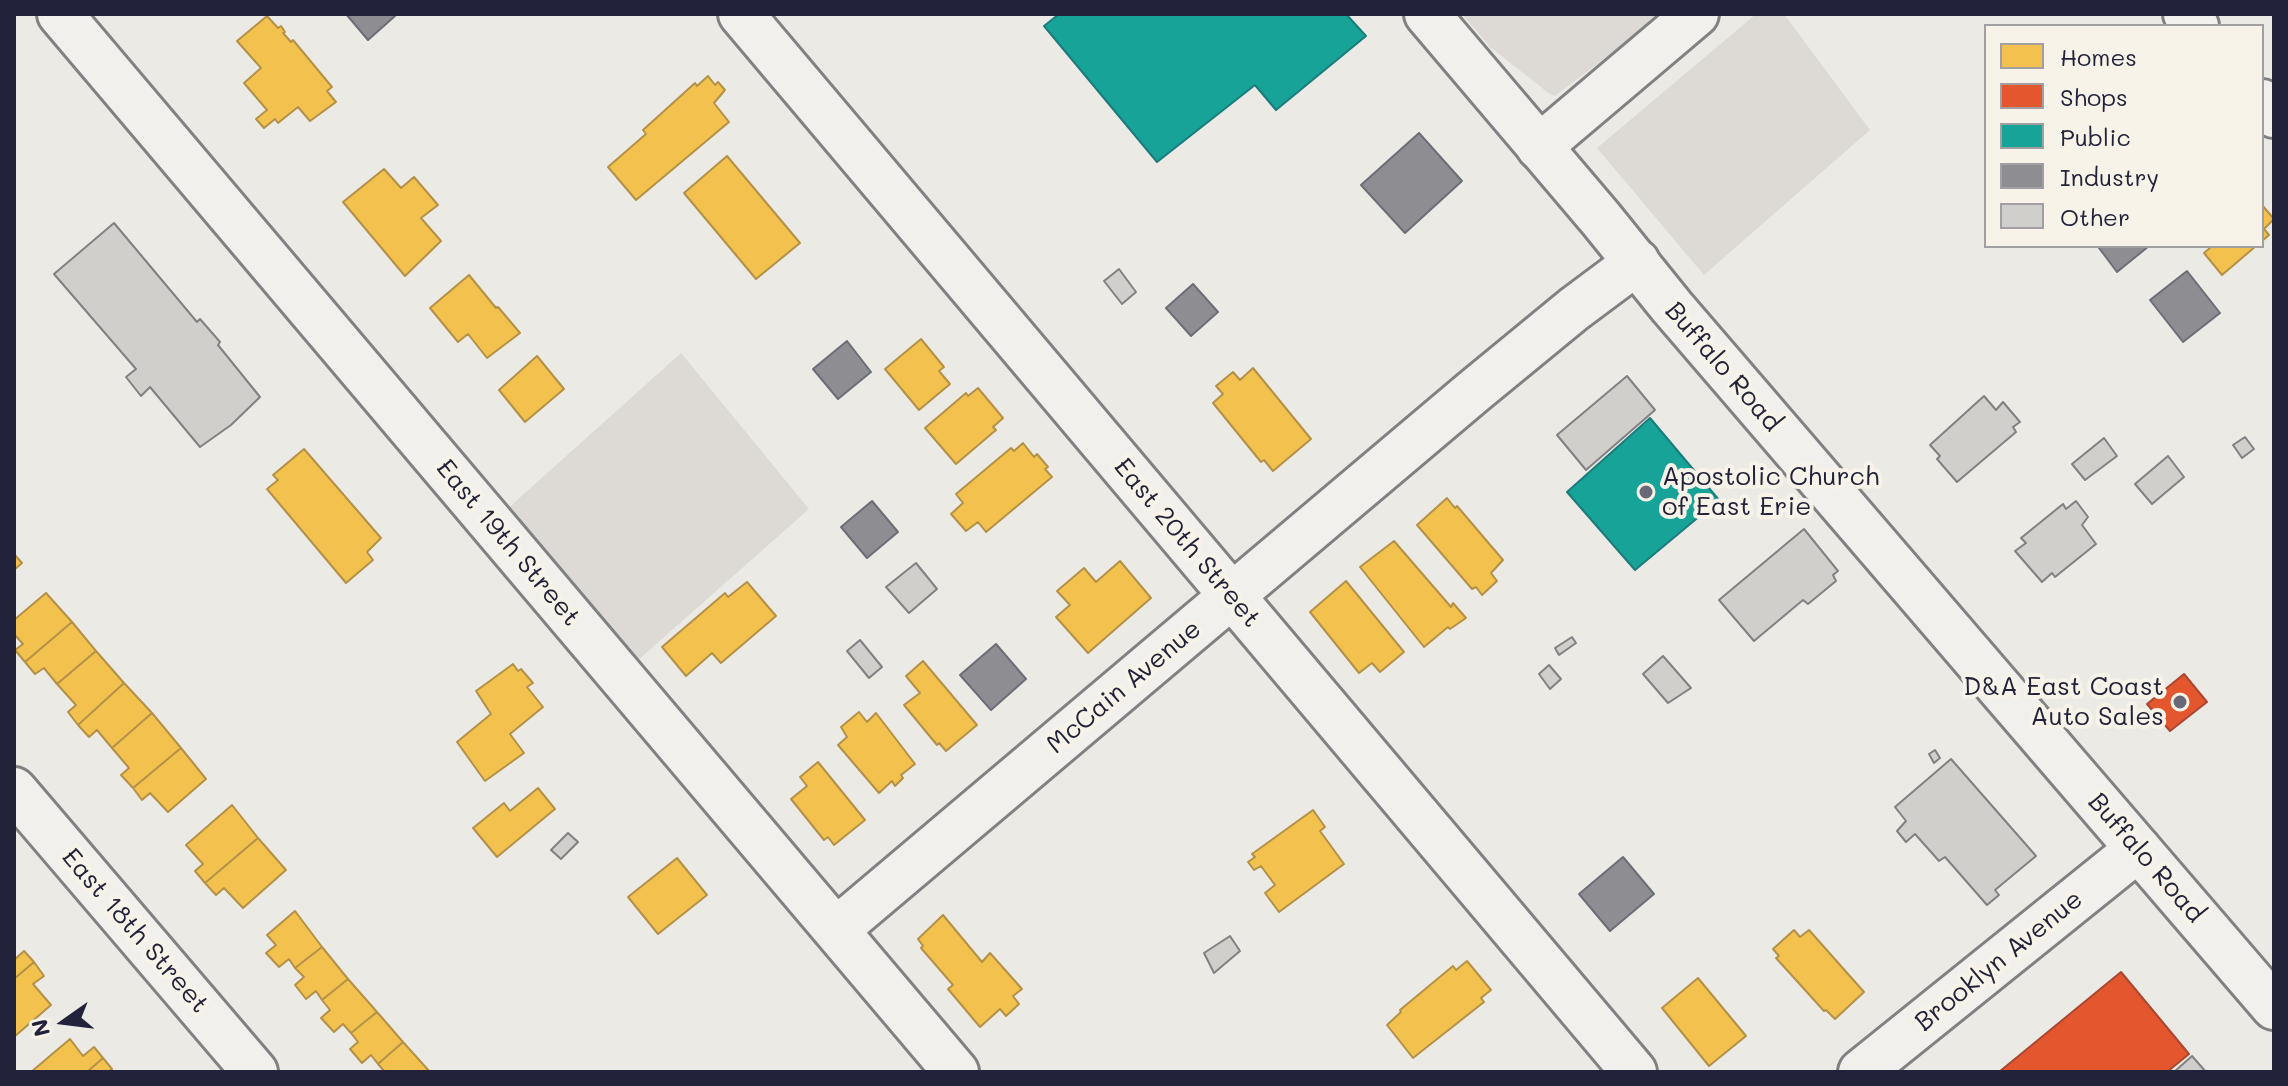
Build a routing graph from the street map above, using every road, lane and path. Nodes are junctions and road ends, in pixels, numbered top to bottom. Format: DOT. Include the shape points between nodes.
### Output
graph roads {
  1 [pos="60,14"];
  2 [pos="741,14"];
  3 [pos="1427,14"];
  4 [pos="1696,14"];
  5 [pos="1539,147"];
  6 [pos="1637,262"];
  7 [pos="1232,595"];
  8 [pos="14,790"];
  9 [pos="2138,849"];
  10 [pos="836,930"];
  11 [pos="2274,1007"];
  12 [pos="255,1072"];
  13 [pos="956,1072"];
  14 [pos="1634,1072"];
  15 [pos="1861,1072"];
  1 -- 10 [label="street, East 19th Street"];
  2 -- 7 [label="street, East 20th Street"];
  3 -- 5 [label="street, Buffalo Road"];
  4 -- 5 [label="street"];
  5 -- 6 [label="street, Buffalo Road"];
  6 -- 7 [label="street, McCain Avenue" via="1562,318"];
  6 -- 9 [label="street, Buffalo Road"];
  7 -- 10 [label="street, McCain Avenue"];
  7 -- 14 [label="street, East 20th Street"];
  8 -- 12 [label="street, East 18th Street"];
  9 -- 11 [label="street, Buffalo Road"];
  9 -- 15 [label="street, Brooklyn Avenue"];
  10 -- 13 [label="street, East 19th Street"];
}
